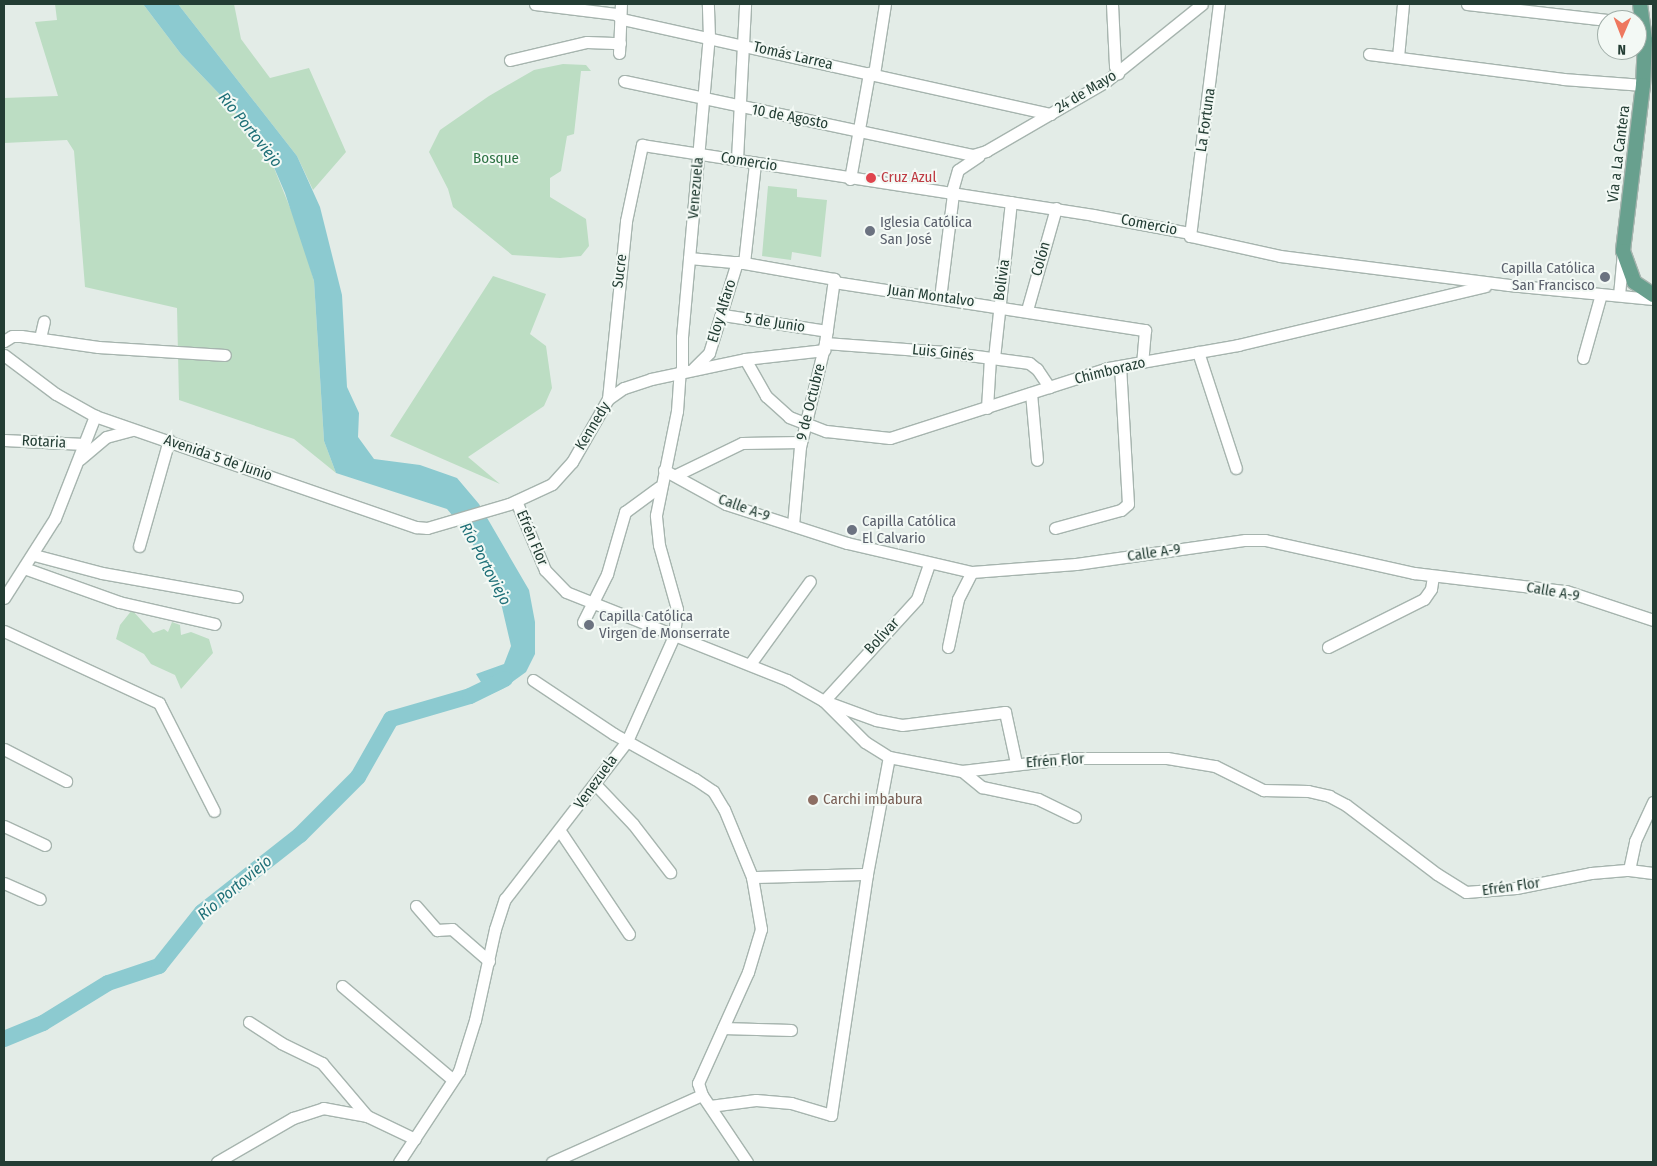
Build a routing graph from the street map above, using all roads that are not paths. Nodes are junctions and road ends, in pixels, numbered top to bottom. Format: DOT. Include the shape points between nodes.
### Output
graph roads {
  1 [pos="535,4"];
  2 [pos="708,4"];
  3 [pos="745,4"];
  4 [pos="885,4"];
  5 [pos="1112,4"];
  6 [pos="1202,4"];
  7 [pos="1219,4"];
  8 [pos="1403,4"];
  9 [pos="1467,4"];
  10 [pos="619,10"];
  11 [pos="1597,19"];
  12 [pos="709,36"];
  13 [pos="745,45"];
  14 [pos="1369,54"];
  15 [pos="1398,57"];
  16 [pos="510,60"];
  17 [pos="1642,60"];
  18 [pos="1118,73"];
  19 [pos="872,74"];
  20 [pos="624,81"];
  21 [pos="1643,85"];
  22 [pos="705,100"];
  23 [pos="740,107"];
  24 [pos="1026,108"];
  25 [pos="1051,114"];
  26 [pos="1036,122"];
  27 [pos="858,131"];
  28 [pos="642,145"];
  29 [pos="986,151"];
  30 [pos="699,154"];
  31 [pos="957,154"];
  32 [pos="737,159"];
  33 [pos="755,162"];
  34 [pos="850,179"];
  35 [pos="952,194"];
  36 [pos="1011,202"];
  37 [pos="1056,208"];
  38 [pos="1190,233"];
  39 [pos="1623,251"];
  40 [pos="690,258"];
  41 [pos="740,262"];
  42 [pos="1442,276"];
  43 [pos="834,280"];
  44 [pos="1510,285"];
  45 [pos="1600,294"];
  46 [pos="1619,295"];
  47 [pos="1438,297"];
  48 [pos="1653,297"];
  49 [pos="940,298"];
  50 [pos="1000,306"];
  51 [pos="1027,310"];
  52 [pos="723,315"];
  53 [pos="44,321"];
  54 [pos="827,331"];
  55 [pos="40,338"];
  56 [pos="4,341"];
  57 [pos="824,347"];
  58 [pos="1198,352"];
  59 [pos="4,355"];
  60 [pos="225,356"];
  61 [pos="992,358"];
  62 [pos="1583,358"];
  63 [pos="745,359"];
  64 [pos="1142,362"];
  65 [pos="1120,366"];
  66 [pos="684,371"];
  67 [pos="1049,387"];
  68 [pos="1031,393"];
  69 [pos="608,399"];
  70 [pos="987,408"];
  71 [pos="95,416"];
  72 [pos="806,425"];
  73 [pos="135,430"];
  74 [pos="826,432"];
  75 [pos="4,440"];
  76 [pos="169,440"];
  77 [pos="84,444"];
  78 [pos="801,444"];
  79 [pos="1037,460"];
  80 [pos="78,461"];
  81 [pos="1236,468"];
  82 [pos="664,470"];
  83 [pos="680,473"];
  84 [pos="660,487"];
  85 [pos="512,503"];
  86 [pos="446,525"];
  87 [pos="793,525"];
  88 [pos="1055,528"];
  89 [pos="139,546"];
  90 [pos="34,555"];
  91 [pos="929,564"];
  92 [pos="24,568"];
  93 [pos="972,572"];
  94 [pos="1433,576"];
  95 [pos="810,581"];
  96 [pos="236,597"];
  97 [pos="4,598"];
  98 [pos="593,604"];
  99 [pos="1653,620"];
  100 [pos="583,622"];
  101 [pos="214,624"];
  102 [pos="4,631"];
  103 [pos="674,636"];
  104 [pos="948,647"];
  105 [pos="1328,647"];
  106 [pos="750,664"];
  107 [pos="533,680"];
  108 [pos="824,701"];
  109 [pos="627,741"];
  110 [pos="4,749"];
  111 [pos="889,757"];
  112 [pos="1016,764"];
  113 [pos="962,771"];
  114 [pos="66,781"];
  115 [pos="595,784"];
  116 [pos="1653,802"];
  117 [pos="214,811"];
  118 [pos="1075,817"];
  119 [pos="4,826"];
  120 [pos="560,831"];
  121 [pos="45,845"];
  122 [pos="1629,870"];
  123 [pos="670,872"];
  124 [pos="1653,873"];
  125 [pos="867,874"];
  126 [pos="752,877"];
  127 [pos="4,883"];
  128 [pos="40,899"];
  129 [pos="416,906"];
  130 [pos="629,934"];
  131 [pos="489,961"];
  132 [pos="342,986"];
  133 [pos="249,1022"];
  134 [pos="723,1028"];
  135 [pos="791,1030"];
  136 [pos="452,1079"];
  137 [pos="702,1095"];
  138 [pos="710,1106"];
  139 [pos="367,1116"];
  140 [pos="415,1139"];
  141 [pos="217,1162"];
  142 [pos="399,1162"];
  143 [pos="552,1162"];
  144 [pos="747,1162"];
  1 -- 10 [label="street, Tomás Larrea"];
  2 -- 12 [label="street, Venezuela"];
  3 -- 13 [label="street"];
  4 -- 19 [label="street"];
  5 -- 18 [label="street"];
  6 -- 18 [label="street, 24 de Mayo"];
  7 -- 38 [label="street, La Fortuna"];
  8 -- 15 [label="street"];
  9 -- 11 [label="street"];
  10 -- 12 [label="street, Tomás Larrea"];
  10 -- 16 [label="street" via="620,48 587,42"];
  12 -- 13 [label="street, Tomás Larrea"];
  12 -- 22 [label="street, Venezuela"];
  13 -- 19 [label="street, Tomás Larrea"];
  13 -- 23 [label="street"];
  14 -- 15 [label="street"];
  15 -- 21 [label="street" via="1563,79"];
  17 -- 21 [label="main road, Vía a La Cantera"];
  18 -- 25 [label="street, 24 de Mayo"];
  19 -- 24 [label="street, Tomás Larrea"];
  19 -- 27 [label="street"];
  20 -- 22 [label="street, 10 de Agosto"];
  21 -- 39 [label="main road, Vía a La Cantera"];
  22 -- 23 [label="street, 10 de Agosto"];
  22 -- 30 [label="street, Venezuela"];
  23 -- 27 [label="street, 10 de Agosto"];
  23 -- 32 [label="street"];
  24 -- 25 [label="street, Tomás Larrea"];
  24 -- 26 [label="street"];
  25 -- 26 [label="street, 24 de Mayo"];
  26 -- 29 [label="street, 24 de Mayo"];
  27 -- 31 [label="street, 10 de Agosto"];
  27 -- 34 [label="street"];
  28 -- 30 [label="street, Comercio"];
  28 -- 69 [label="street, Sucre" via="626,222"];
  29 -- 31 [label="street, 24 de Mayo" via="973,155"];
  29 -- 35 [label="street" via="958,170"];
  30 -- 32 [label="street, Comercio"];
  30 -- 40 [label="street, Venezuela"];
  31 -- 35 [label="street"];
  32 -- 33 [label="street, Comercio"];
  33 -- 34 [label="street, Comercio"];
  33 -- 41 [label="street, Eloy Alfaro"];
  34 -- 35 [label="street, Comercio"];
  35 -- 36 [label="street, Comercio"];
  35 -- 49 [label="street"];
  36 -- 37 [label="street, Comercio"];
  36 -- 50 [label="street, Bolivia"];
  37 -- 38 [label="street, Comercio"];
  37 -- 51 [label="street, Colón"];
  38 -- 42 [label="street, Comercio" via="1190,236 1280,256"];
  39 -- 46 [label="street"];
  39 -- 48 [label="main road, Vía a La Cantera" via="1634,282"];
  40 -- 41 [label="street, Juan Montalvo"];
  40 -- 66 [label="street, Venezuela"];
  41 -- 43 [label="street, Juan Montalvo"];
  41 -- 52 [label="street, Eloy Alfaro"];
  42 -- 44 [label="street, Comercio"];
  42 -- 47 [label="street" via="1445,288"];
  43 -- 49 [label="street, Juan Montalvo"];
  43 -- 54 [label="street, 9 de Octubre"];
  44 -- 45 [label="street, Comercio"];
  44 -- 47 [label="street, Chimborazo" via="1476,287"];
  45 -- 46 [label="street, Comercio"];
  45 -- 62 [label="street"];
  46 -- 48 [label="street, Comercio"];
  47 -- 58 [label="street, Chimborazo"];
  49 -- 50 [label="street, Juan Montalvo"];
  50 -- 51 [label="street, Juan Montalvo"];
  50 -- 61 [label="street, Bolivia"];
  51 -- 64 [label="street, Juan Montalvo" via="1144,330"];
  52 -- 54 [label="street, 5 de Junio"];
  52 -- 66 [label="street, Eloy Alfaro" via="709,353"];
  53 -- 55 [label="street"];
  54 -- 57 [label="street, 9 de Octubre"];
  55 -- 56 [label="street" via="12,336"];
  55 -- 60 [label="street" via="98,348"];
  57 -- 61 [label="street, Luis Ginés"];
  57 -- 63 [label="street, Luis Ginés"];
  57 -- 72 [label="street, 9 de Octubre"];
  58 -- 64 [label="street, Chimborazo"];
  58 -- 81 [label="street"];
  59 -- 71 [label="street, Avenida 5 de Junio" via="56,394"];
  61 -- 67 [label="street, Luis Ginés" via="1032,364"];
  61 -- 70 [label="street, Bolivia"];
  63 -- 66 [label="street, Luis Ginés"];
  63 -- 72 [label="street, Chimborazo" via="773,404"];
  64 -- 65 [label="street, Chimborazo"];
  65 -- 67 [label="street, Chimborazo"];
  65 -- 88 [label="street" via="1128,504 1122,510"];
  66 -- 69 [label="street, Kennedy" via="631,385"];
  66 -- 82 [label="street, Venezuela"];
  67 -- 68 [label="street, Chimborazo"];
  68 -- 70 [label="street, Chimborazo"];
  68 -- 79 [label="street"];
  69 -- 85 [label="street, Kennedy" via="559,478 544,489"];
  70 -- 74 [label="street, Chimborazo" via="890,438"];
  71 -- 73 [label="street, Avenida 5 de Junio"];
  71 -- 77 [label="street"];
  72 -- 74 [label="street, Chimborazo"];
  72 -- 78 [label="street, 9 de Octubre"];
  73 -- 76 [label="street, Avenida 5 de Junio"];
  73 -- 80 [label="street" via="99,441"];
  74 -- 78 [label="street" via="810,436"];
  75 -- 77 [label="street, Rotaria"];
  76 -- 86 [label="street, Avenida 5 de Junio" via="416,527"];
  76 -- 89 [label="street"];
  77 -- 80 [label="street"];
  78 -- 83 [label="street" via="742,443"];
  78 -- 87 [label="street, 9 de Octubre"];
  80 -- 90 [label="street" via="55,518"];
  82 -- 83 [label="street, Calle A-9"];
  82 -- 84 [label="street, Venezuela"];
  83 -- 87 [label="street, Calle A-9" via="692,485 726,504"];
  84 -- 98 [label="street" via="625,512"];
  84 -- 103 [label="street, Venezuela" via="656,526 677,608"];
  85 -- 86 [label="street, Kennedy"];
  85 -- 98 [label="street, Efrén Flor" via="551,579 566,592"];
  87 -- 91 [label="street, Calle A-9"];
  90 -- 92 [label="street"];
  90 -- 96 [label="street" via="102,573"];
  91 -- 93 [label="street, Calle A-9"];
  91 -- 108 [label="street, Bolívar" via="917,599"];
  92 -- 97 [label="street"];
  92 -- 101 [label="street" via="119,602"];
  93 -- 94 [label="street, Calle A-9" via="1076,564 1258,540"];
  93 -- 104 [label="street" via="958,599"];
  94 -- 99 [label="street, Calle A-9" via="1566,591"];
  94 -- 105 [label="street" via="1431,589 1424,599"];
  95 -- 106 [label="street"];
  98 -- 100 [label="street"];
  98 -- 103 [label="street, Efrén Flor"];
  102 -- 117 [label="street" via="159,704"];
  103 -- 106 [label="street, Efrén Flor"];
  103 -- 109 [label="street, Venezuela"];
  106 -- 108 [label="street, Efrén Flor"];
  107 -- 109 [label="street"];
  108 -- 111 [label="street, Efrén Flor" via="865,742"];
  108 -- 112 [label="street" via="876,720 902,725 1005,712"];
  109 -- 115 [label="street, Venezuela"];
  109 -- 126 [label="street" via="713,791"];
  110 -- 114 [label="street"];
  111 -- 113 [label="street, Efrén Flor"];
  111 -- 125 [label="street"];
  112 -- 113 [label="street, Efrén Flor"];
  112 -- 122 [label="street, Efrén Flor" via="1072,758 1167,758 1215,766 1263,790 1308,791 1329,796 1466,892 1480,893 1591,872"];
  113 -- 118 [label="street" via="982,787 1038,799"];
  115 -- 120 [label="street, Venezuela"];
  115 -- 123 [label="street" via="633,824"];
  116 -- 122 [label="street" via="1635,841"];
  119 -- 121 [label="street"];
  120 -- 130 [label="street"];
  120 -- 131 [label="street, Venezuela" via="505,899"];
  122 -- 124 [label="street, Efrén Flor"];
  125 -- 126 [label="street"];
  125 -- 138 [label="street" via="832,1115 791,1103 756,1100"];
  126 -- 134 [label="street" via="761,929 748,972"];
  127 -- 128 [label="street"];
  129 -- 131 [label="street" via="437,930 452,929"];
  131 -- 136 [label="street, Venezuela" via="475,1020 459,1070"];
  132 -- 136 [label="street"];
  133 -- 139 [label="street" via="281,1043 322,1063"];
  134 -- 135 [label="street"];
  134 -- 137 [label="street" via="698,1083"];
  136 -- 140 [label="street, Venezuela"];
  137 -- 138 [label="street"];
  137 -- 143 [label="street"];
  138 -- 144 [label="street"];
  139 -- 140 [label="street"];
  139 -- 141 [label="street" via="323,1108 308,1111"];
  140 -- 142 [label="street, Venezuela"];
}
